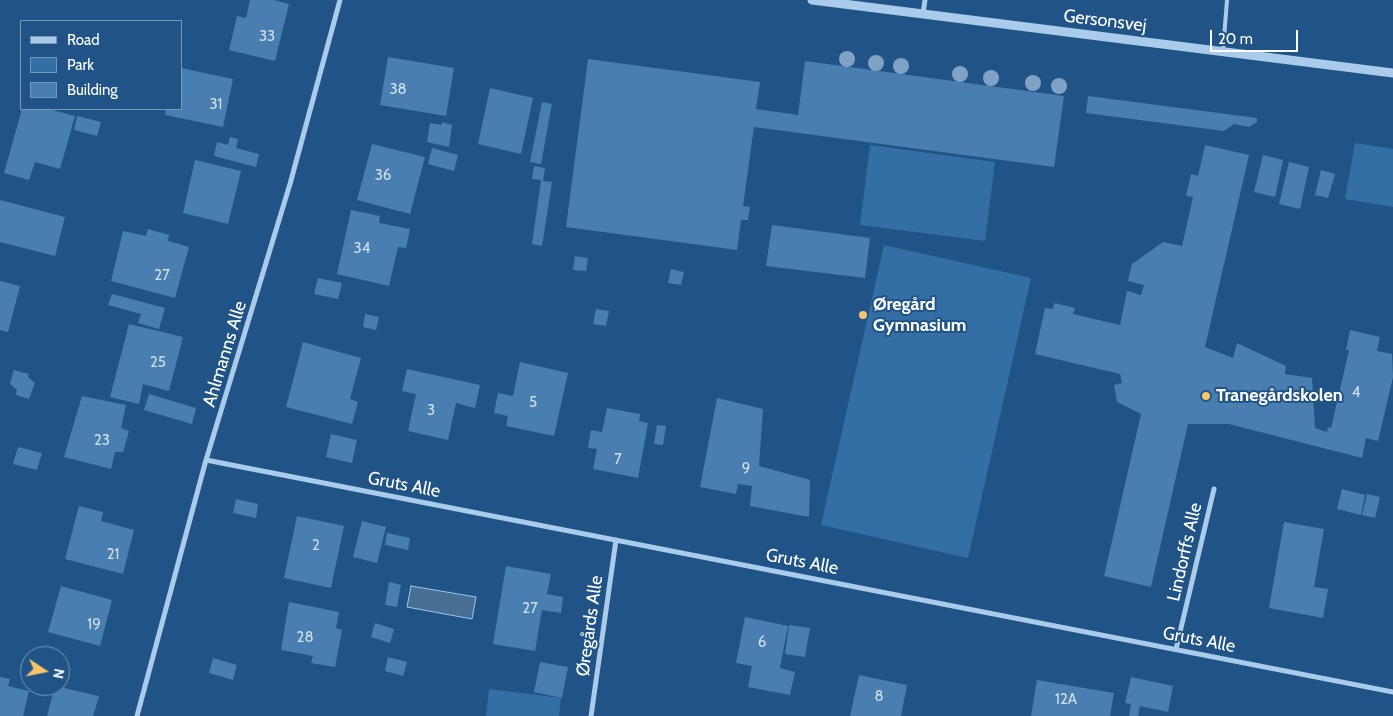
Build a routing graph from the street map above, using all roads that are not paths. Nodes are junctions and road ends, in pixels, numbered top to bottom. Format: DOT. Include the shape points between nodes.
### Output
graph roads {
  1 [pos="340,0"];
  2 [pos="812,0"];
  3 [pos="925,0"];
  4 [pos="1227,0"];
  5 [pos="923,16"];
  6 [pos="1223,51"];
  7 [pos="1393,73"];
  8 [pos="206,460"];
  9 [pos="1214,489"];
  10 [pos="616,540"];
  11 [pos="1176,650"];
  12 [pos="1393,692"];
  13 [pos="137,716"];
  14 [pos="591,716"];
  1 -- 8 [label="street, Ahlmanns Alle" via="290,184"];
  2 -- 5 [label="street, Gersonsvej"];
  3 -- 5 [label="street"];
  4 -- 6 [label="lane"];
  5 -- 6 [label="street, Gersonsvej"];
  6 -- 7 [label="street, Gersonsvej"];
  8 -- 10 [label="street, Gruts Alle"];
  8 -- 13 [label="street, Ahlmanns Alle"];
  9 -- 11 [label="street, Lindorffs Alle"];
  10 -- 11 [label="street, Gruts Alle"];
  10 -- 14 [label="street, Øregårds Alle"];
  11 -- 12 [label="street, Gruts Alle"];
}
